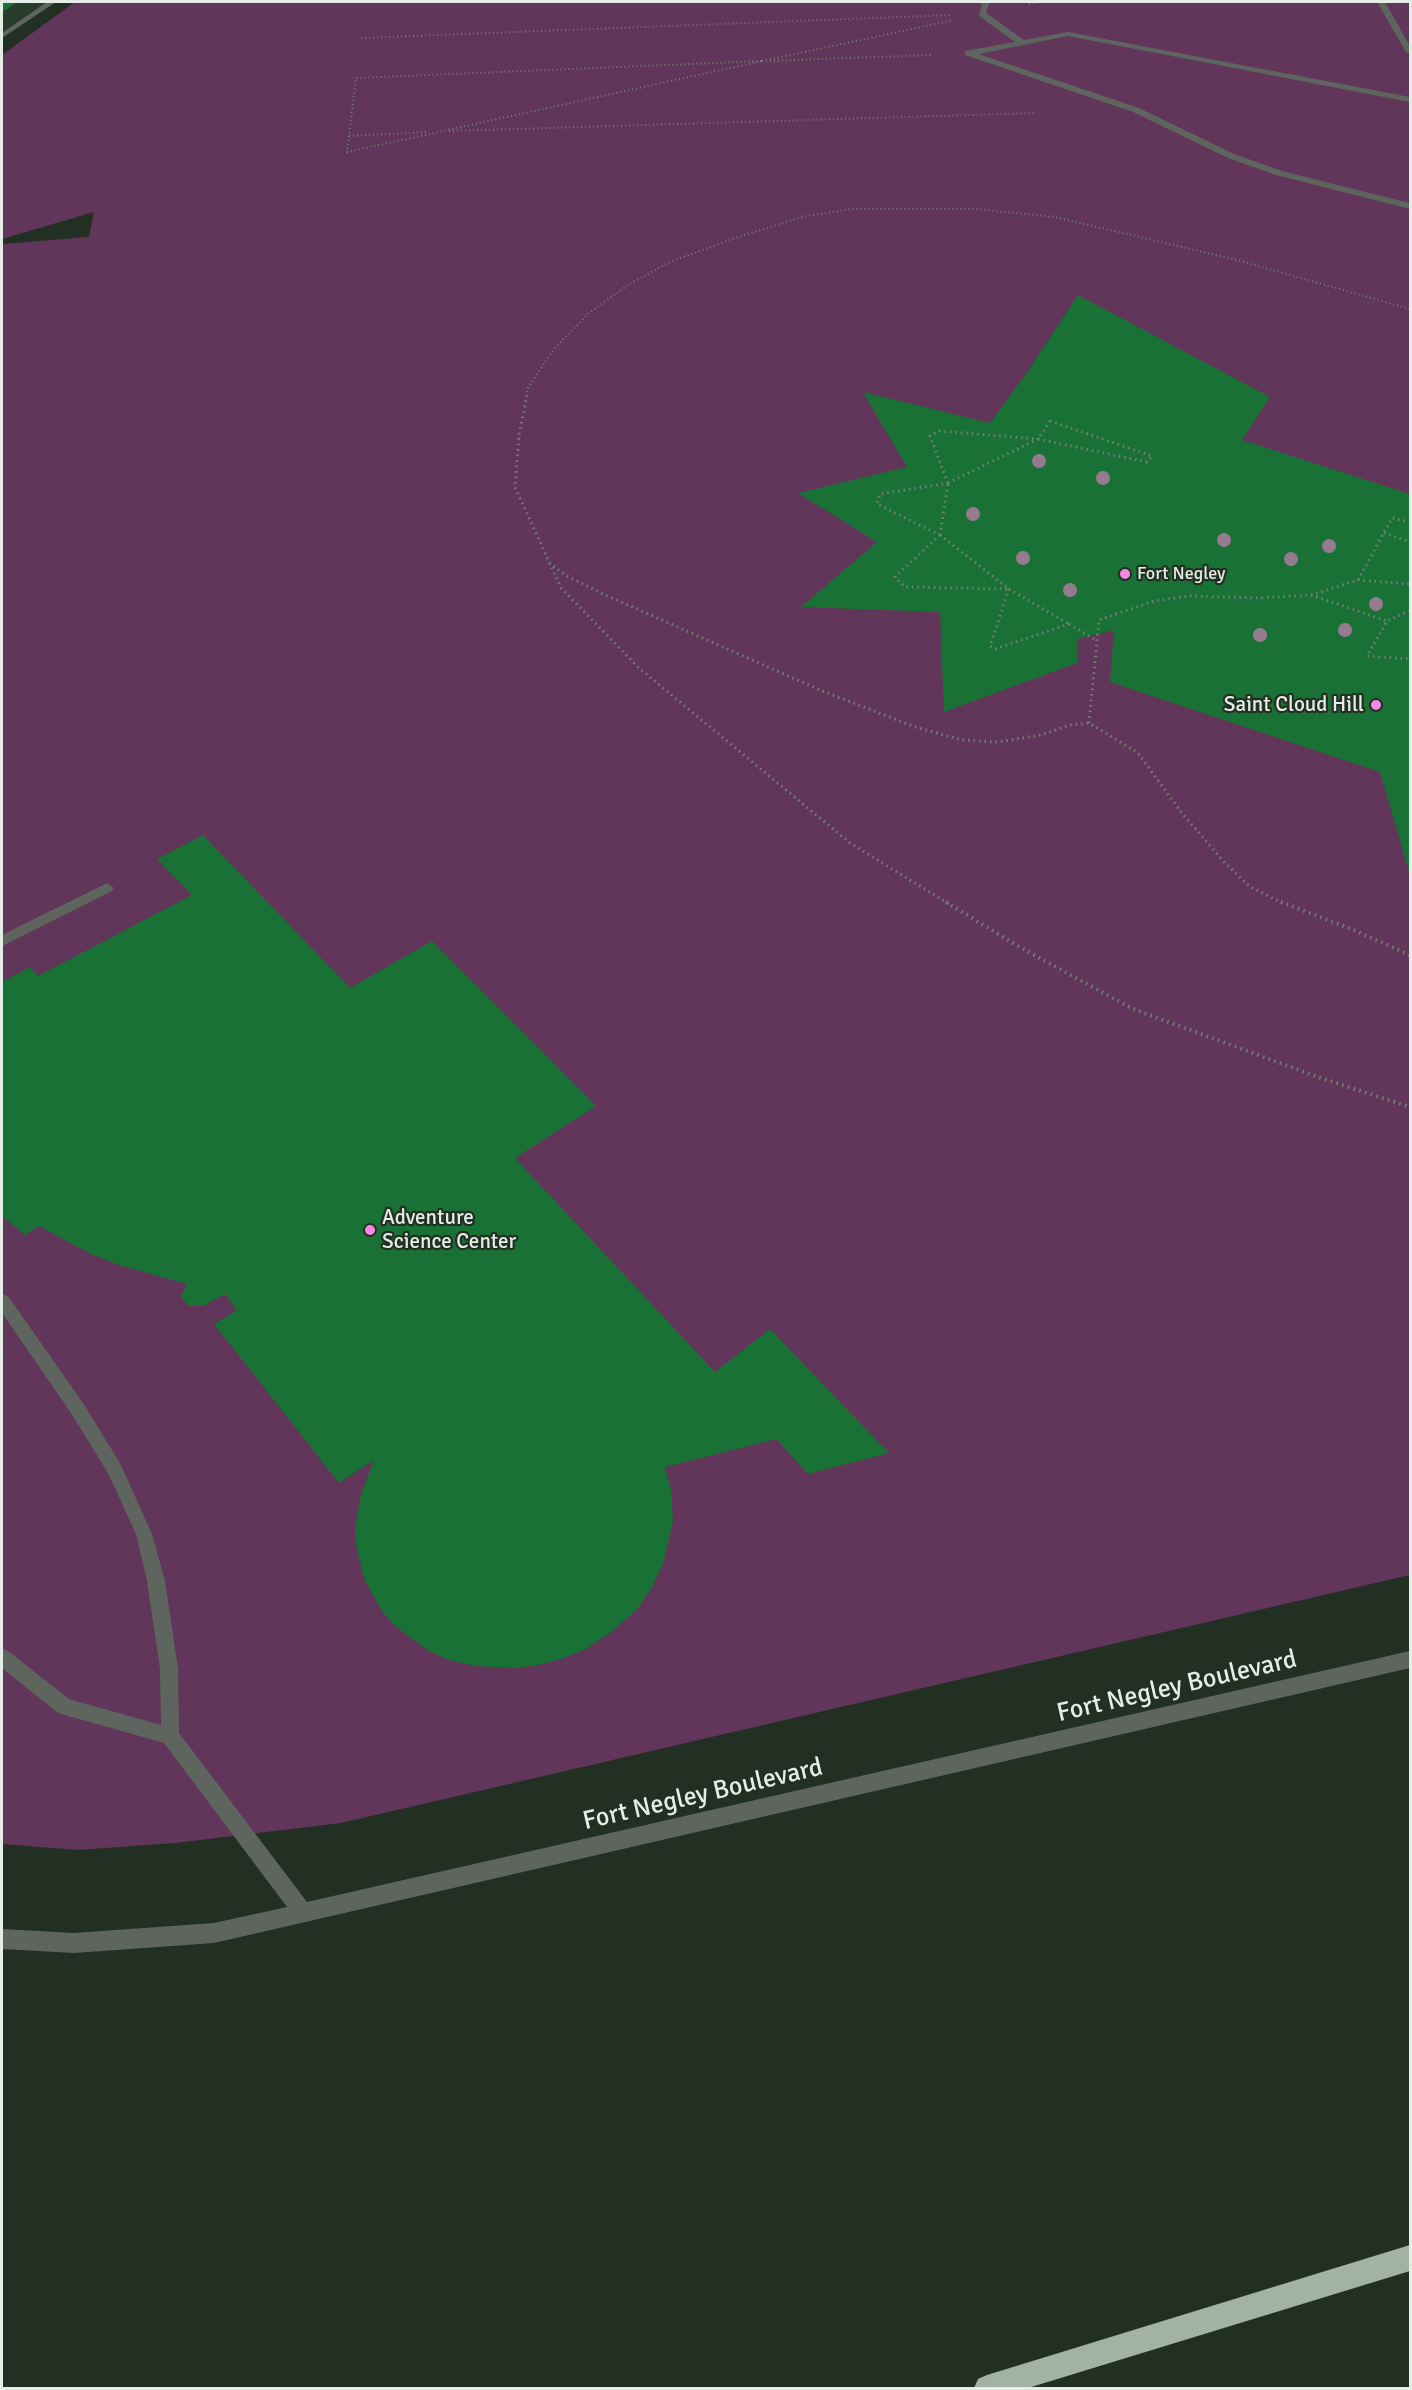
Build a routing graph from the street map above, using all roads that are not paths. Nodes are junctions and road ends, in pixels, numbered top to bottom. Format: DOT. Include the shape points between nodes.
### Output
graph roads {
  1 [pos="52,2"];
  2 [pos="986,2"];
  3 [pos="1381,2"];
  4 [pos="2,36"];
  5 [pos="1022,43"];
  6 [pos="1410,52"];
  7 [pos="1410,99"];
  8 [pos="1410,206"];
  9 [pos="107,888"];
  10 [pos="2,941"];
  11 [pos="2,1301"];
  12 [pos="2,1657"];
  13 [pos="1410,1660"];
  14 [pos="170,1736"];
  15 [pos="303,1912"];
  16 [pos="2,1939"];
  17 [pos="1410,2258"];
  18 [pos="987,2388"];
  1 -- 4 [label="street"];
  2 -- 5 [label="street" via="982,14"];
  3 -- 6 [label="street"];
  5 -- 7 [label="street" via="1068,34"];
  5 -- 8 [label="street" via="968,53 1136,110 1231,156"];
  9 -- 10 [label="street"];
  11 -- 14 [label="street" via="96,1438 144,1534 156,1581 169,1669"];
  12 -- 14 [label="street" via="64,1707"];
  13 -- 15 [label="street, Fort Negley Boulevard"];
  14 -- 15 [label="street"];
  15 -- 16 [label="street, Fort Negley Boulevard" via="214,1933 74,1943"];
  17 -- 18 [label="highway"];
}
